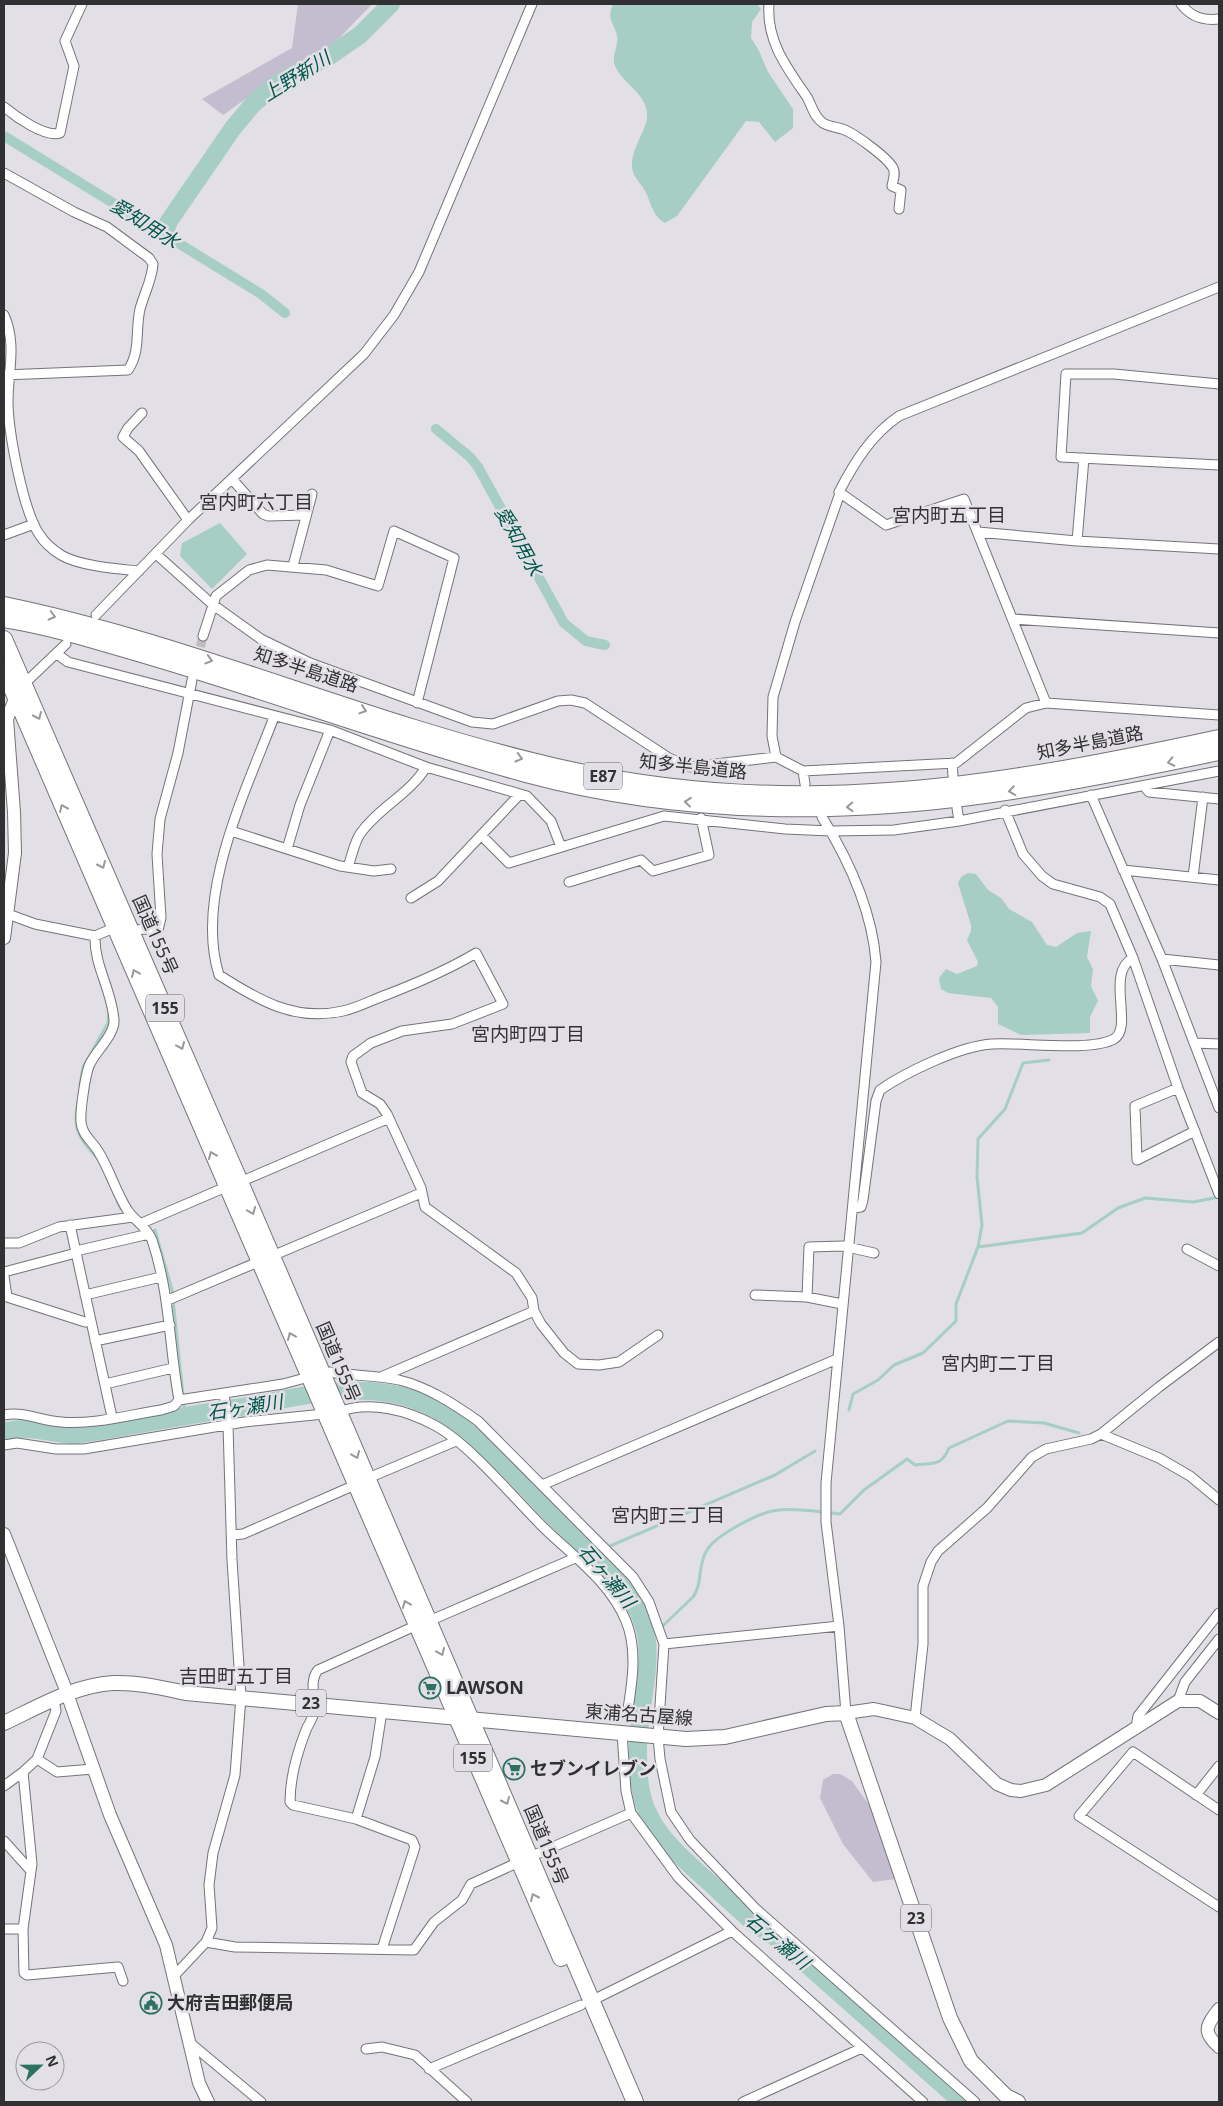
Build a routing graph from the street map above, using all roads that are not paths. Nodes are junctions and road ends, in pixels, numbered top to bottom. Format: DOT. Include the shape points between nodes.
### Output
graph roads {
  1 [pos="82,4"];
  2 [pos="532,4"];
  3 [pos="769,4"];
  4 [pos="1181,4"];
  5 [pos="1219,19"];
  6 [pos="4,107"];
  7 [pos="4,173"];
  8 [pos="899,209"];
  9 [pos="1219,287"];
  10 [pos="4,315"];
  11 [pos="6,374"];
  12 [pos="1219,384"];
  13 [pos="142,413"];
  14 [pos="1084,458"];
  15 [pos="1219,466"];
  16 [pos="232,479"];
  17 [pos="312,494"];
  18 [pos="840,494"];
  19 [pos="306,515"];
  20 [pos="188,520"];
  21 [pos="34,524"];
  22 [pos="978,532"];
  23 [pos="4,535"];
  24 [pos="1077,541"];
  25 [pos="1219,549"];
  26 [pos="156,554"];
  27 [pos="293,566"];
  28 [pos="139,571"];
  29 [pos="212,604"];
  30 [pos="6,612"];
  31 [pos="96,615"];
  32 [pos="1014,619"];
  33 [pos="1219,632"];
  34 [pos="203,636"];
  35 [pos="4,639"];
  36 [pos="66,644"];
  37 [pos="57,654"];
  38 [pos="4,670"];
  39 [pos="192,680"];
  40 [pos="20,689"];
  41 [pos="188,694"];
  42 [pos="417,703"];
  43 [pos="1046,703"];
  44 [pos="1219,715"];
  45 [pos="274,717"];
  46 [pos="330,730"];
  47 [pos="1219,738"];
  48 [pos="1219,752"];
  49 [pos="776,757"];
  50 [pos="952,763"];
  51 [pos="426,767"];
  52 [pos="803,771"];
  53 [pos="1219,771"];
  54 [pos="953,776"];
  55 [pos="805,784"];
  56 [pos="1144,786"];
  57 [pos="520,794"];
  58 [pos="1091,795"];
  59 [pos="1203,797"];
  60 [pos="1219,799"];
  61 [pos="957,808"];
  62 [pos="1005,810"];
  63 [pos="822,817"];
  64 [pos="701,818"];
  65 [pos="959,821"];
  66 [pos="231,831"];
  67 [pos="831,831"];
  68 [pos="482,836"];
  69 [pos="561,847"];
  70 [pos="287,849"];
  71 [pos="348,867"];
  72 [pos="390,869"];
  73 [pos="1122,870"];
  74 [pos="8,874"];
  75 [pos="1193,877"];
  76 [pos="1219,880"];
  77 [pos="568,882"];
  78 [pos="411,898"];
  79 [pos="8,914"];
  80 [pos="116,927"];
  81 [pos="132,932"];
  82 [pos="4,935"];
  83 [pos="95,936"];
  84 [pos="1133,958"];
  85 [pos="1162,959"];
  86 [pos="1219,965"];
  87 [pos="1194,1043"];
  88 [pos="1219,1044"];
  89 [pos="1178,1088"];
  90 [pos="1219,1108"];
  91 [pos="389,1118"];
  92 [pos="1195,1131"];
  93 [pos="233,1185"];
  94 [pos="421,1193"];
  95 [pos="1219,1194"];
  96 [pos="853,1208"];
  97 [pos="132,1217"];
  98 [pos="142,1223"];
  99 [pos="70,1225"];
  100 [pos="149,1234"];
  101 [pos="4,1243"];
  102 [pos="848,1247"];
  103 [pos="1187,1249"];
  104 [pos="76,1252"];
  105 [pos="874,1253"];
  106 [pos="265,1259"];
  107 [pos="1219,1266"];
  108 [pos="4,1272"];
  109 [pos="4,1276"];
  110 [pos="160,1277"];
  111 [pos="755,1294"];
  112 [pos="85,1295"];
  113 [pos="807,1297"];
  114 [pos="168,1300"];
  115 [pos="842,1304"];
  116 [pos="534,1311"];
  117 [pos="91,1321"];
  118 [pos="170,1325"];
  119 [pos="658,1335"];
  120 [pos="95,1341"];
  121 [pos="1219,1342"];
  122 [pos="837,1359"];
  123 [pos="173,1368"];
  124 [pos="316,1378"];
  125 [pos="380,1378"];
  126 [pos="105,1384"];
  127 [pos="224,1393"];
  128 [pos="180,1400"];
  129 [pos="331,1412"];
  130 [pos="4,1415"];
  131 [pos="112,1417"];
  132 [pos="228,1425"];
  133 [pos="1101,1434"];
  134 [pos="456,1441"];
  135 [pos="4,1445"];
  136 [pos="360,1482"];
  137 [pos="542,1485"];
  138 [pos="1219,1500"];
  139 [pos="4,1534"];
  140 [pos="232,1536"];
  141 [pos="575,1558"];
  142 [pos="1219,1612"];
  143 [pos="422,1624"];
  144 [pos="839,1626"];
  145 [pos="1219,1639"];
  146 [pos="664,1644"];
  147 [pos="60,1697"];
  148 [pos="242,1697"];
  149 [pos="1178,1701"];
  150 [pos="314,1704"];
  151 [pos="382,1711"];
  152 [pos="1219,1712"];
  153 [pos="846,1713"];
  154 [pos="627,1714"];
  155 [pos="462,1718"];
  156 [pos="915,1718"];
  157 [pos="4,1723"];
  158 [pos="1136,1727"];
  159 [pos="623,1734"];
  160 [pos="656,1737"];
  161 [pos="37,1759"];
  162 [pos="1219,1766"];
  163 [pos="94,1768"];
  164 [pos="23,1772"];
  165 [pos="4,1786"];
  166 [pos="1196,1795"];
  167 [pos="1219,1810"];
  168 [pos="632,1813"];
  169 [pos="356,1819"];
  170 [pos="4,1841"];
  171 [pos="524,1860"];
  172 [pos="31,1871"];
  173 [pos="1219,1907"];
  174 [pos="4,1929"];
  175 [pos="23,1929"];
  176 [pos="732,1931"];
  177 [pos="206,1942"];
  178 [pos="382,1949"];
  179 [pos="174,1976"];
  180 [pos="123,1981"];
  181 [pos="586,2003"];
  182 [pos="1219,2010"];
  183 [pos="189,2042"];
  184 [pos="1219,2047"];
  185 [pos="862,2048"];
  186 [pos="366,2049"];
  187 [pos="429,2069"];
  188 [pos="208,2102"];
  189 [pos="261,2102"];
  190 [pos="467,2102"];
  191 [pos="623,2102"];
  192 [pos="635,2102"];
  193 [pos="743,2102"];
  194 [pos="923,2102"];
  195 [pos="975,2102"];
  196 [pos="1018,2102"];
  1 -- 6 [label="street" via="65,41 74,66 60,133 50,135"];
  2 -- 16 [label="street" via="419,272 394,315 364,354"];
  3 -- 8 [label="street" via="770,31 780,57 817,117 826,125 846,130 859,138 891,165 894,174 892,186 901,190"];
  4 -- 5 [label="street" via="1196,17"];
  7 -- 11 [label="street" via="107,227 153,264 140,308 138,345 128,370"];
  9 -- 18 [label="street" via="899,416 878,433 851,468"];
  10 -- 11 [label="street" via="11,340"];
  11 -- 21 [label="street" via="14,453"];
  12 -- 14 [label="street" via="1114,374 1066,374 1061,456"];
  13 -- 20 [label="street" via="123,437 139,451"];
  14 -- 15 [label="street"];
  14 -- 24 [label="street"];
  16 -- 19 [label="street" via="263,514"];
  16 -- 20 [label="street"];
  17 -- 19 [label="street"];
  18 -- 22 [label="street" via="886,525 964,499"];
  18 -- 49 [label="street" via="773,698 772,736"];
  19 -- 27 [label="street"];
  20 -- 26 [label="street"];
  21 -- 23 [label="street"];
  21 -- 28 [label="street" via="39,534 62,556 79,562"];
  22 -- 24 [label="street"];
  22 -- 32 [label="street"];
  24 -- 25 [label="street"];
  26 -- 28 [label="street"];
  26 -- 29 [label="street"];
  27 -- 29 [label="street" via="267,565 249,570 216,596"];
  27 -- 42 [label="street" via="326,570 378,586 394,531 454,558"];
  28 -- 31 [label="street"];
  29 -- 34 [label="street"];
  29 -- 42 [label="street" via="261,640 310,663"];
  30 -- 47 [label="highway, 知多半島道路 / E87, one-way" via="52,615 207,659 444,737 531,761 642,783 704,790 824,794 904,790 1019,776"];
  48 -- 30 [label="highway, 知多半島道路 / E87, one-way" via="1026,789 882,806 766,808 668,800 584,787 453,754"];
  32 -- 33 [label="street"];
  32 -- 43 [label="street"];
  35 -- 40 [label="highway, 国道155号 / 155"];
  36 -- 37 [label="street"];
  37 -- 40 [label="street"];
  37 -- 41 [label="street" via="68,662"];
  38 -- 40 [label="highway, 国道155号 / 155"];
  39 -- 41 [label="street"];
  40 -- 74 [label="street" via="7,719 14,812"];
  80 -- 40 [label="highway, 国道155号 / 155, one-way"];
  40 -- 81 [label="highway, 国道155号 / 155, one-way"];
  41 -- 45 [label="street"];
  41 -- 81 [label="street" via="178,753 160,819 157,854 161,918 158,930 141,928"];
  42 -- 49 [label="street" via="472,722 493,724 558,701 571,700 585,703 669,758 690,767"];
  43 -- 44 [label="street"];
  43 -- 50 [label="street" via="1026,708"];
  45 -- 46 [label="street"];
  45 -- 66 [label="street"];
  46 -- 51 [label="street"];
  46 -- 70 [label="street" via="300,805"];
  49 -- 52 [label="street"];
  50 -- 52 [label="street"];
  50 -- 54 [label="street"];
  51 -- 57 [label="street"];
  51 -- 71 [label="street" via="360,834"];
  52 -- 55 [label="street"];
  53 -- 56 [label="street"];
  56 -- 58 [label="street"];
  56 -- 59 [label="street" via="1149,792"];
  57 -- 68 [label="street"];
  57 -- 69 [label="street" via="551,820"];
  58 -- 62 [label="street"];
  58 -- 73 [label="street"];
  59 -- 60 [label="street"];
  59 -- 75 [label="street"];
  61 -- 65 [label="street"];
  62 -- 65 [label="street"];
  62 -- 84 [label="street" via="1022,854 1042,876 1053,884 1100,897 1110,904"];
  63 -- 67 [label="street"];
  64 -- 67 [label="street"];
  64 -- 69 [label="street" via="664,816"];
  64 -- 77 [label="street" via="709,854 706,856 653,871 641,860"];
  65 -- 67 [label="street" via="894,830"];
  66 -- 70 [label="street"];
  66 -- 91 [label="street" via="214,893 213,956 219,975 254,998 291,1012 317,1015 344,1011 419,982 476,953 503,1004 443,1026 402,1031 372,1043 353,1056 351,1062 362,1094 380,1104"];
  67 -- 96 [label="street" via="865,904 876,962"];
  68 -- 69 [label="street" via="509,863"];
  68 -- 78 [label="street" via="438,881"];
  70 -- 71 [label="street"];
  71 -- 72 [label="street" via="374,871"];
  73 -- 75 [label="street"];
  73 -- 85 [label="street"];
  74 -- 79 [label="street"];
  75 -- 76 [label="street"];
  79 -- 82 [label="street"];
  79 -- 83 [label="street" via="35,924"];
  80 -- 83 [label="street"];
  93 -- 80 [label="highway, 国道155号 / 155, one-way"];
  81 -- 93 [label="highway, 国道155号 / 155, one-way"];
  83 -- 97 [label="street" via="94,952 115,1022 90,1065 81,1122 87,1140 96,1147"];
  84 -- 89 [label="street"];
  84 -- 96 [label="street" via="1122,970 1121,1021 1118,1034 1113,1039 1083,1044 991,1044 937,1058 880,1090 861,1207"];
  85 -- 86 [label="street"];
  85 -- 87 [label="street"];
  87 -- 88 [label="street"];
  87 -- 90 [label="street"];
  89 -- 92 [label="street"];
  89 -- 92 [label="street" via="1135,1106 1137,1160"];
  91 -- 93 [label="street"];
  91 -- 94 [label="street"];
  92 -- 95 [label="street"];
  93 -- 98 [label="street"];
  93 -- 106 [label="highway, 国道155号 / 155"];
  94 -- 106 [label="street"];
  94 -- 116 [label="street" via="428,1211 516,1273 532,1298"];
  96 -- 102 [label="street"];
  97 -- 98 [label="street"];
  97 -- 99 [label="street"];
  98 -- 100 [label="street"];
  99 -- 101 [label="street" via="19,1242"];
  99 -- 104 [label="street"];
  100 -- 104 [label="street"];
  100 -- 110 [label="street"];
  102 -- 105 [label="street"];
  102 -- 113 [label="street" via="809,1246"];
  102 -- 115 [label="street"];
  103 -- 107 [label="street"];
  104 -- 108 [label="street"];
  104 -- 112 [label="street"];
  106 -- 114 [label="street"];
  106 -- 124 [label="highway, 国道155号 / 155"];
  109 -- 117 [label="street" via="7,1297 85,1322"];
  110 -- 112 [label="street"];
  110 -- 114 [label="street"];
  111 -- 113 [label="street"];
  112 -- 117 [label="street"];
  113 -- 115 [label="street"];
  114 -- 118 [label="street"];
  115 -- 122 [label="street"];
  116 -- 119 [label="street" via="552,1339 578,1364 599,1366 619,1362"];
  116 -- 125 [label="street"];
  117 -- 120 [label="street"];
  118 -- 120 [label="street"];
  118 -- 123 [label="street"];
  120 -- 126 [label="street"];
  121 -- 133 [label="street"];
  122 -- 137 [label="street"];
  122 -- 144 [label="street" via="826,1483 826,1522"];
  123 -- 126 [label="street"];
  123 -- 128 [label="street"];
  124 -- 125 [label="street" via="330,1372"];
  124 -- 127 [label="street"];
  124 -- 129 [label="highway, 国道155号 / 155"];
  125 -- 137 [label="street" via="416,1386 460,1408 478,1421"];
  126 -- 131 [label="street"];
  127 -- 128 [label="street"];
  127 -- 132 [label="street"];
  128 -- 131 [label="street" via="169,1408"];
  129 -- 132 [label="street"];
  129 -- 134 [label="street" via="379,1406 393,1409 431,1424"];
  129 -- 136 [label="highway, 国道155号 / 155"];
  130 -- 131 [label="street" via="24,1414 61,1422"];
  132 -- 135 [label="street" via="78,1449 17,1443"];
  132 -- 140 [label="street"];
  133 -- 138 [label="street" via="1160,1458 1190,1476"];
  133 -- 156 [label="street" via="1046,1449 1032,1457 987,1508 938,1551 923,1586 923,1644"];
  134 -- 136 [label="street"];
  134 -- 141 [label="street"];
  136 -- 140 [label="street"];
  136 -- 143 [label="highway, 国道155号 / 155"];
  137 -- 146 [label="street" via="633,1576 649,1602"];
  139 -- 147 [label="street"];
  140 -- 148 [label="street"];
  141 -- 143 [label="street"];
  141 -- 154 [label="street" via="610,1593 627,1623 633,1657"];
  142 -- 158 [label="street" via="1138,1716"];
  143 -- 150 [label="street" via="318,1670 314,1679"];
  143 -- 155 [label="highway, 国道155号 / 155"];
  144 -- 146 [label="street"];
  144 -- 153 [label="street"];
  145 -- 149 [label="street" via="1185,1682"];
  146 -- 160 [label="street"];
  147 -- 148 [label="main road, 東浦名古屋線 / 23" via="99,1685 123,1683 186,1693"];
  147 -- 157 [label="main road, 東浦名古屋線 / 23"];
  147 -- 161 [label="street"];
  147 -- 163 [label="street"];
  148 -- 150 [label="main road, 東浦名古屋線 / 23"];
  148 -- 177 [label="street" via="235,1775 213,1853 209,1885 212,1928"];
  149 -- 152 [label="street" via="1200,1701"];
  149 -- 158 [label="street"];
  150 -- 151 [label="main road, 東浦名古屋線 / 23"];
  150 -- 169 [label="street" via="290,1783 290,1802"];
  151 -- 155 [label="main road, 東浦名古屋線 / 23"];
  151 -- 169 [label="street" via="375,1757"];
  153 -- 156 [label="street" via="874,1709"];
  153 -- 160 [label="main road, 東浦名古屋線 / 23" via="826,1714 725,1737"];
  153 -- 196 [label="main road, 23" via="950,2018 971,2062 1006,2096"];
  155 -- 159 [label="main road, 東浦名古屋線 / 23"];
  155 -- 171 [label="highway, 国道155号 / 155"];
  156 -- 158 [label="street" via="941,1732 997,1784 1011,1790 1046,1785"];
  159 -- 160 [label="main road, 東浦名古屋線 / 23"];
  159 -- 168 [label="street" via="626,1791"];
  160 -- 195 [label="street" via="671,1812 690,1840 756,1908"];
  161 -- 163 [label="street" via="57,1772"];
  161 -- 164 [label="street"];
  162 -- 166 [label="street"];
  163 -- 179 [label="street" via="166,1945"];
  164 -- 165 [label="street"];
  164 -- 172 [label="street"];
  166 -- 167 [label="street"];
  166 -- 173 [label="street" via="1133,1752 1080,1816"];
  168 -- 171 [label="street"];
  168 -- 176 [label="street" via="678,1877"];
  169 -- 178 [label="street" via="412,1840 415,1847"];
  170 -- 172 [label="street"];
  171 -- 178 [label="street" via="472,1884 462,1900 434,1922 414,1950"];
  171 -- 181 [label="highway, 国道155号 / 155"];
  172 -- 175 [label="street"];
  174 -- 175 [label="street"];
  175 -- 180 [label="street" via="24,1973 27,1975 118,1967"];
  176 -- 181 [label="street"];
  176 -- 185 [label="street"];
  177 -- 178 [label="street" via="235,1947"];
  177 -- 179 [label="street"];
  179 -- 183 [label="street"];
  181 -- 187 [label="street"];
  181 -- 191 [label="highway, 国道155号 / 155"];
  181 -- 192 [label="highway, 国道155号 / 155"];
  182 -- 184 [label="street" via="1207,2029 1209,2038"];
  183 -- 188 [label="street" via="199,2082"];
  183 -- 189 [label="street"];
  185 -- 193 [label="street"];
  185 -- 194 [label="street"];
  186 -- 187 [label="street" via="382,2047 415,2055"];
  187 -- 190 [label="street"];
}
